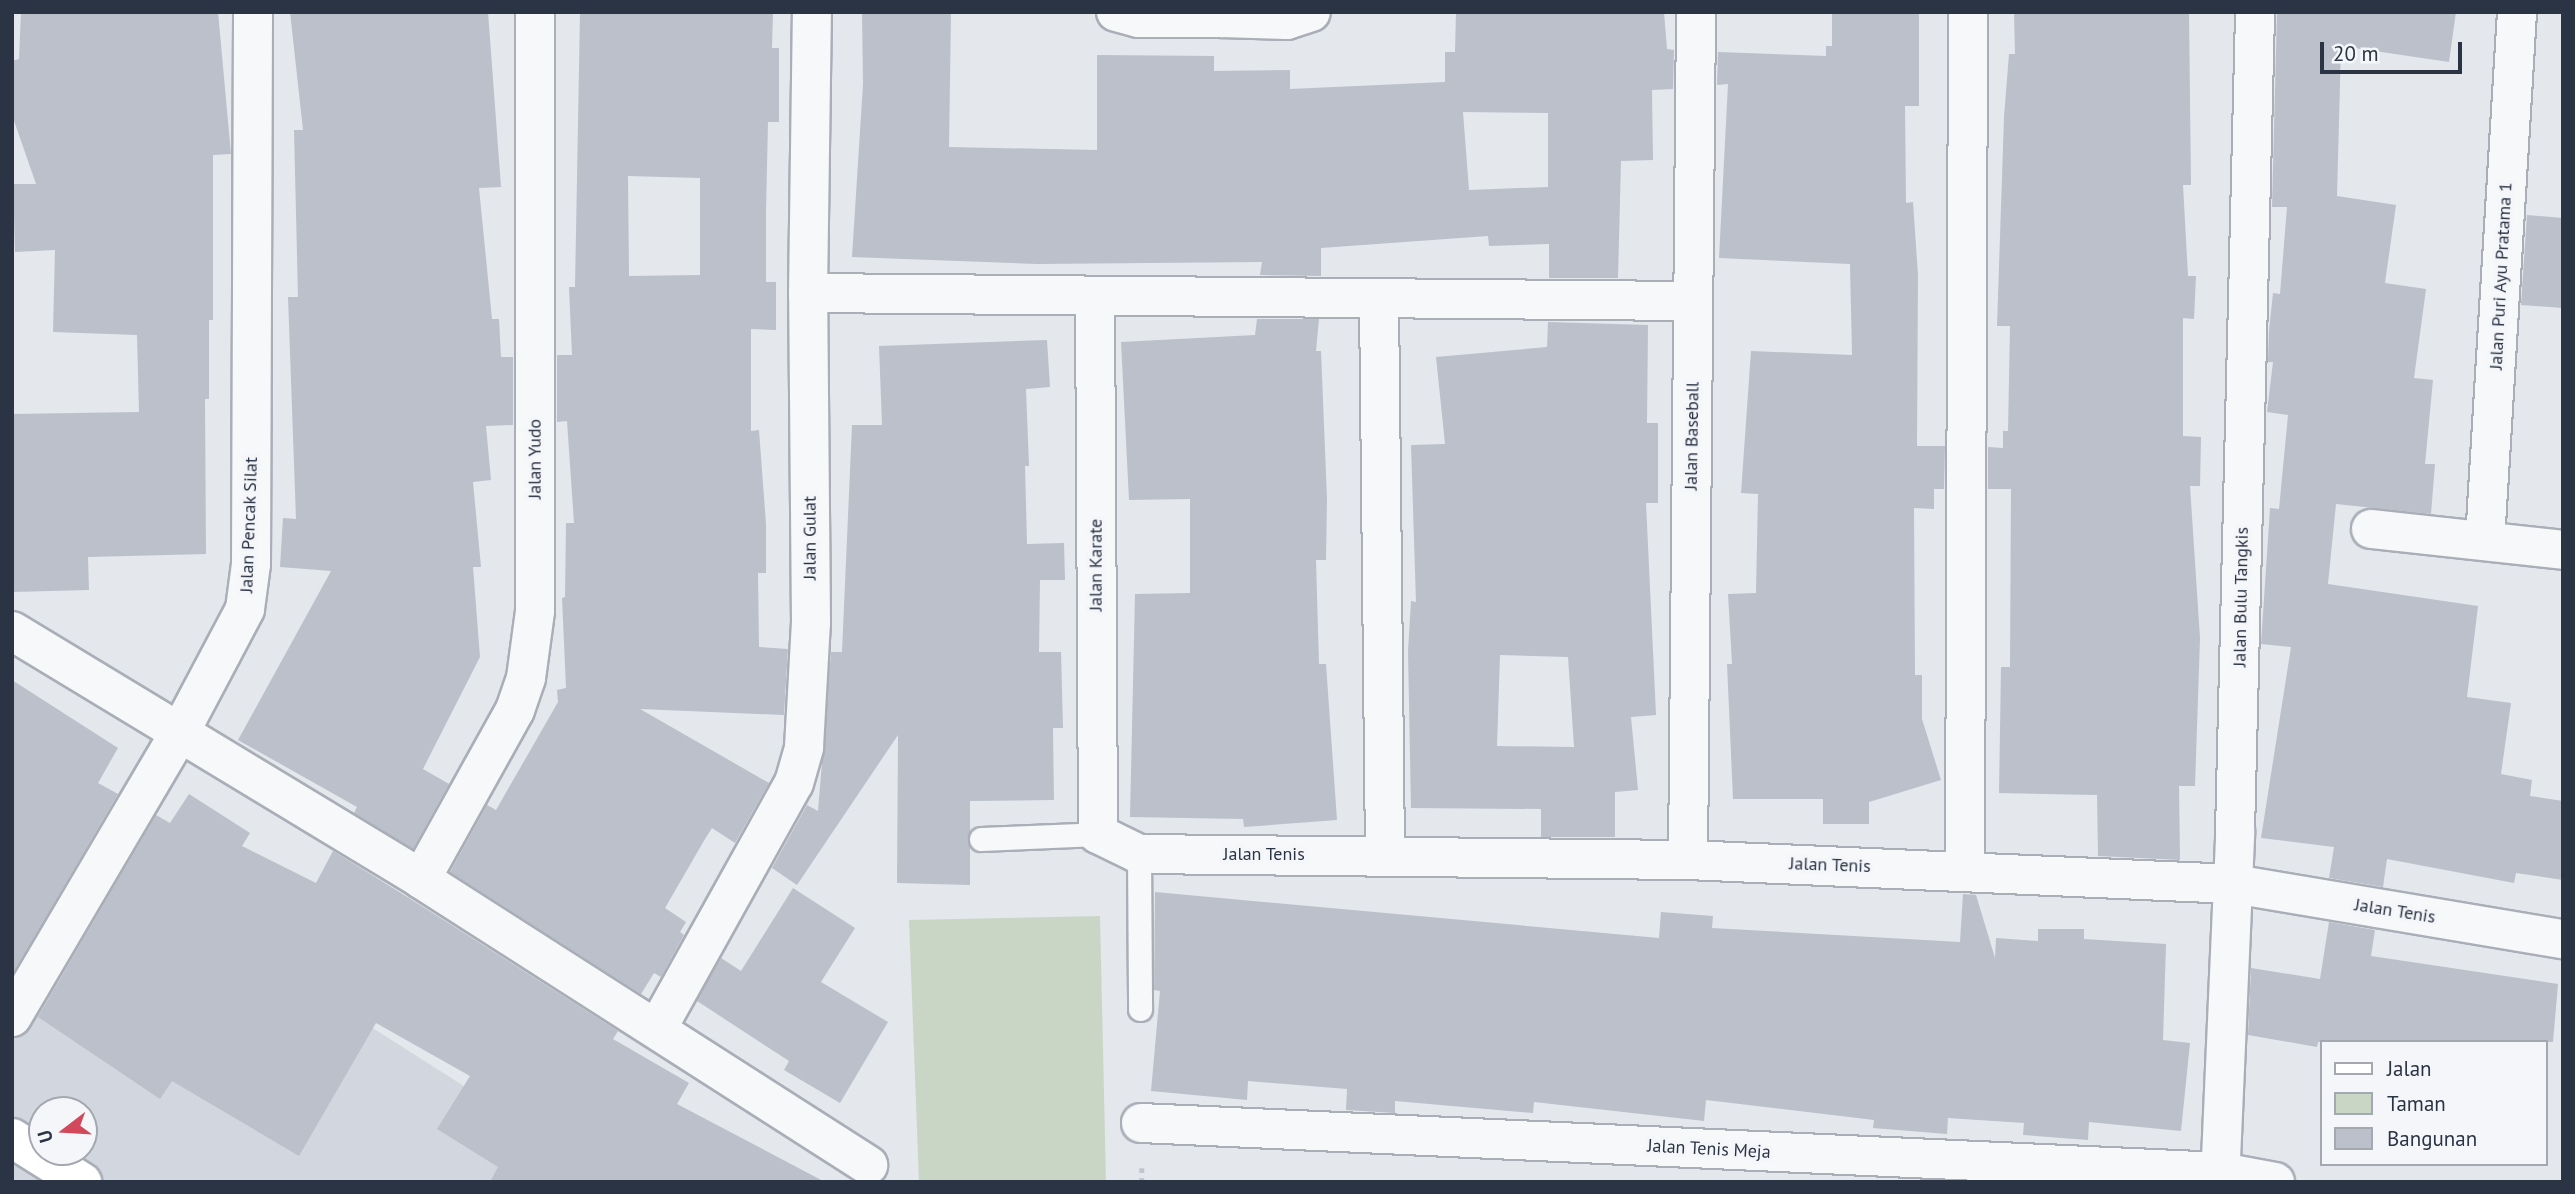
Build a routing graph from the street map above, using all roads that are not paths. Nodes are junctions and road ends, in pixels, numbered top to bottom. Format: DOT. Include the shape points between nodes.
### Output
graph roads {
  1 [pos="253,12"];
  2 [pos="535,12"];
  3 [pos="812,12"];
  4 [pos="1116,12"];
  5 [pos="1311,12"];
  6 [pos="1696,12"];
  7 [pos="1968,12"];
  8 [pos="2255,12"];
  9 [pos="2517,12"];
  10 [pos="1218,15"];
  11 [pos="808,293"];
  12 [pos="1095,296"];
  13 [pos="1379,299"];
  14 [pos="1693,301"];
  15 [pos="2371,529"];
  16 [pos="2486,540"];
  17 [pos="2563,550"];
  18 [pos="12,631"];
  19 [pos="180,732"];
  20 [pos="1098,834"];
  21 [pos="981,839"];
  22 [pos="1139,853"];
  23 [pos="1385,855"];
  24 [pos="1688,860"];
  25 [pos="1965,869"];
  26 [pos="421,879"];
  27 [pos="2233,884"];
  28 [pos="2563,939"];
  29 [pos="1140,1009"];
  30 [pos="12,1017"];
  31 [pos="658,1027"];
  32 [pos="1141,1123"];
  33 [pos="12,1138"];
  34 [pos="868,1165"];
  35 [pos="2220,1177"];
  36 [pos="82,1182"];
  37 [pos="2275,1182"];
  1 -- 19 [label="street, Jalan Pencak Silat" via="250,588 245,610"];
  2 -- 26 [label="street, Jalan Yudo" via="535,611 526,678 515,710"];
  3 -- 11 [label="street, Jalan Gulat"];
  4 -- 10 [label="street" via="1138,18"];
  5 -- 10 [label="street" via="1287,20"];
  6 -- 14 [label="street, Jalan Baseball"];
  7 -- 25 [label="street"];
  8 -- 27 [label="street, Jalan Bulu Tangkis"];
  9 -- 16 [label="street, Jalan Puri Ayu Pratama 1"];
  11 -- 12 [label="street"];
  11 -- 31 [label="street, Jalan Gulat" via="811,622 804,747 794,783"];
  12 -- 13 [label="street"];
  12 -- 20 [label="street, Jalan Karate"];
  13 -- 14 [label="street"];
  13 -- 23 [label="street"];
  14 -- 24 [label="street, Jalan Baseball"];
  15 -- 16 [label="street"];
  16 -- 17 [label="street"];
  18 -- 19 [label="street"];
  19 -- 26 [label="street"];
  19 -- 30 [label="street, Jalan Pencak Silat"];
  20 -- 21 [label="lane"];
  20 -- 22 [label="street, Jalan Tenis"];
  22 -- 23 [label="street, Jalan Tenis"];
  22 -- 29 [label="lane"];
  23 -- 24 [label="street, Jalan Tenis"];
  24 -- 25 [label="street, Jalan Tenis"];
  25 -- 27 [label="street, Jalan Tenis"];
  26 -- 31 [label="street"];
  27 -- 28 [label="street, Jalan Tenis"];
  27 -- 35 [label="street, Jalan Bulu Tangkis"];
  31 -- 34 [label="street"];
  32 -- 35 [label="street, Jalan Tenis Meja"];
  33 -- 36 [label="main road"];
  35 -- 37 [label="street, Jalan Tenis Meja"];
}
